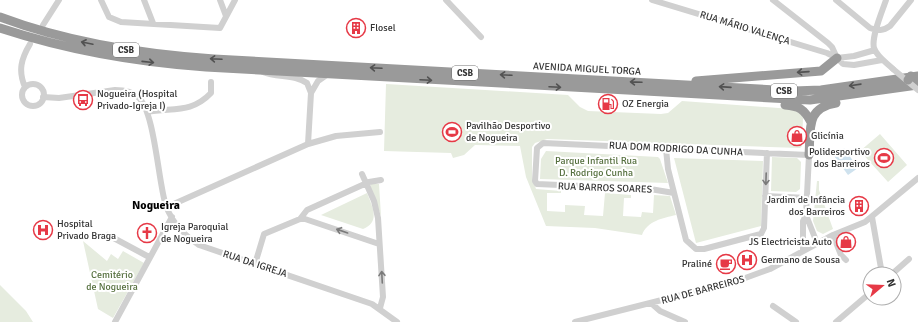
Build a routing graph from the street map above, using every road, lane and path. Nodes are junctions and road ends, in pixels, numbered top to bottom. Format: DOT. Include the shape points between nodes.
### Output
graph roads {
  1 [pos="59,0"];
  2 [pos="101,0"];
  3 [pos="144,0"];
  4 [pos="220,0"];
  5 [pos="234,0"];
  6 [pos="446,0"];
  7 [pos="652,0"];
  8 [pos="836,0"];
  9 [pos="886,0"];
  10 [pos="911,0"];
  11 [pos="776,1"];
  12 [pos="226,16"];
  13 [pos="0,18"];
  14 [pos="153,23"];
  15 [pos="43,25"];
  16 [pos="0,28"];
  17 [pos="877,31"];
  18 [pos="481,37"];
  19 [pos="30,44"];
  20 [pos="875,50"];
  21 [pos="837,58"];
  22 [pos="882,60"];
  23 [pos="257,67"];
  24 [pos="328,74"];
  25 [pos="913,77"];
  26 [pos="211,82"];
  27 [pos="675,83"];
  28 [pos="918,85"];
  29 [pos="25,87"];
  30 [pos="918,90"];
  31 [pos="868,92"];
  32 [pos="311,93"];
  33 [pos="43,96"];
  34 [pos="741,97"];
  35 [pos="147,112"];
  36 [pos="811,122"];
  37 [pos="380,132"];
  38 [pos="308,144"];
  39 [pos="666,149"];
  40 [pos="767,153"];
  41 [pos="810,155"];
  42 [pos="362,174"];
  43 [pos="918,178"];
  44 [pos="382,180"];
  45 [pos="366,184"];
  46 [pos="537,184"];
  47 [pos="674,193"];
  48 [pos="765,196"];
  49 [pos="807,198"];
  50 [pos="167,207"];
  51 [pos="806,215"];
  52 [pos="172,217"];
  53 [pos="872,217"];
  54 [pos="300,219"];
  55 [pos="108,235"];
  56 [pos="833,235"];
  57 [pos="379,244"];
  58 [pos="817,244"];
  59 [pos="803,251"];
  60 [pos="149,257"];
  61 [pos="909,259"];
  62 [pos="846,260"];
  63 [pos="255,264"];
  64 [pos="881,266"];
  65 [pos="901,266"];
  66 [pos="661,300"];
  67 [pos="862,300"];
  68 [pos="651,303"];
  69 [pos="773,306"];
  70 [pos="380,308"];
  71 [pos="665,312"];
  72 [pos="115,322"];
  73 [pos="397,322"];
  74 [pos="579,322"];
  75 [pos="685,322"];
  76 [pos="796,322"];
  77 [pos="836,322"];
  1 -- 15 [label="street"];
  2 -- 14 [label="street" via="109,17 113,19 120,22"];
  3 -- 14 [label="street"];
  4 -- 12 [label="street"];
  5 -- 12 [label="street"];
  6 -- 18 [label="street"];
  7 -- 21 [label="street, RUA MÁRIO VALENÇA"];
  8 -- 17 [label="street"];
  9 -- 17 [label="street"];
  10 -- 17 [label="street" via="890,26"];
  11 -- 21 [label="street" via="832,47"];
  12 -- 14 [label="street" via="220,28"];
  23 -- 13 [label="highway, CSB, one-way" via="117,49 48,33"];
  16 -- 23 [label="highway, CSB, one-way" via="76,49 127,59 179,65"];
  17 -- 20 [label="street" via="873,41"];
  19 -- 29 [label="street" via="20,66"];
  20 -- 21 [label="street"];
  20 -- 22 [label="street"];
  21 -- 22 [label="street, RUA MÁRIO VALENÇA" via="848,65"];
  21 -- 27 [label="highway, one-way" via="821,71"];
  22 -- 25 [label="street, bridge" via="893,69"];
  23 -- 24 [label="highway, AVENIDA MIGUEL TORGA / CSB"];
  27 -- 23 [label="highway, AVENIDA MIGUEL TORGA / CSB, one-way"];
  23 -- 32 [label="street" via="273,76 304,80"];
  24 -- 32 [label="street" via="318,81"];
  24 -- 34 [label="highway, AVENIDA MIGUEL TORGA / CSB, one-way"];
  25 -- 27 [label="highway, AVENIDA MIGUEL TORGA / CSB, one-way" via="809,91"];
  25 -- 30 [label="street, bridge"];
  26 -- 35 [label="street" via="211,93 193,106"];
  28 -- 31 [label="highway, AVENIDA MIGUEL TORGA"];
  29 -- 33 [label="street" via="31,84 38,86"];
  29 -- 33 [label="street" via="22,97 29,105 40,103"];
  31 -- 34 [label="highway, AVENIDA MIGUEL TORGA / CSB" via="810,100"];
  31 -- 36 [label="highway" via="854,100 824,105 819,108"];
  32 -- 38 [label="street"];
  33 -- 35 [label="street, RUA DA IGREJA" via="59,98 123,90 138,96"];
  34 -- 36 [label="highway" via="750,103 796,106 804,109"];
  35 -- 50 [label="street, RUA DA IGREJA"];
  36 -- 41 [label="highway"];
  37 -- 38 [label="street" via="336,136"];
  38 -- 50 [label="street"];
  39 -- 40 [label="street, RUA DOM RODRIGO DA CUNHA"];
  39 -- 46 [label="street, RUA DOM RODRIGO DA CUNHA" via="543,143 536,152"];
  39 -- 47 [label="street"];
  40 -- 41 [label="street, RUA DOM RODRIGO DA CUNHA"];
  40 -- 48 [label="street, one-way"];
  41 -- 49 [label="street"];
  42 -- 45 [label="street"];
  43 -- 53 [label="street, RUA DE BARREIROS"];
  44 -- 45 [label="street"];
  45 -- 54 [label="street" via="307,210"];
  45 -- 57 [label="street" via="378,218"];
  46 -- 47 [label="street, RUA BARROS SOARES"];
  47 -- 48 [label="street" via="686,240 696,249 761,234 764,228"];
  48 -- 49 [label="street"];
  49 -- 51 [label="street"];
  50 -- 52 [label="street, RUA DA IGREJA"];
  51 -- 58 [label="street"];
  51 -- 59 [label="street" via="803,221"];
  52 -- 60 [label="street"];
  52 -- 63 [label="street, RUA DA IGREJA" via="179,229 199,245"];
  53 -- 56 [label="street, RUA DE BARREIROS"];
  53 -- 64 [label="street"];
  57 -- 54 [label="street, one-way"];
  54 -- 63 [label="street" via="264,234"];
  55 -- 60 [label="street"];
  56 -- 58 [label="street, RUA DE BARREIROS"];
  56 -- 62 [label="street" via="841,255"];
  70 -- 57 [label="street, one-way" via="383,297"];
  58 -- 59 [label="street, RUA DE BARREIROS"];
  59 -- 66 [label="street, RUA DE BARREIROS" via="754,276"];
  60 -- 72 [label="street"];
  61 -- 65 [label="street"];
  63 -- 70 [label="street, RUA DA IGREJA"];
  66 -- 68 [label="street, RUA DE BARREIROS"];
  66 -- 71 [label="street"];
  67 -- 77 [label="street"];
  68 -- 71 [label="street"];
  68 -- 74 [label="street, RUA DE BARREIROS"];
  69 -- 76 [label="street"];
  70 -- 73 [label="street, RUA DA IGREJA"];
  71 -- 75 [label="street"];
}
